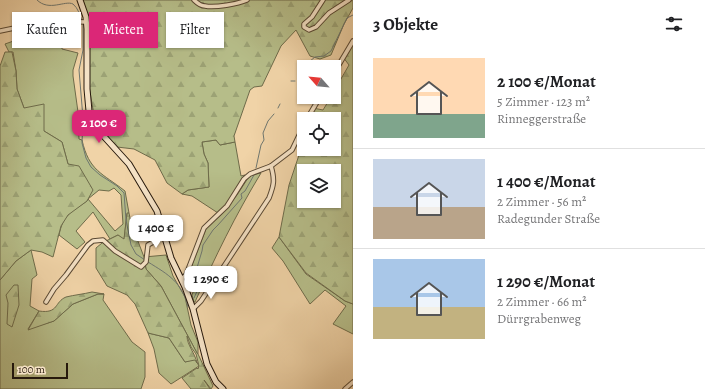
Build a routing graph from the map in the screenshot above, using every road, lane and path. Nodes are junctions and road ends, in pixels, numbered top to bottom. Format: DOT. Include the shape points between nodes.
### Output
graph roads {
  1 [pos="80,0"];
  2 [pos="194,0"];
  3 [pos="247,0"];
  4 [pos="323,0"];
  5 [pos="349,0"];
  6 [pos="86,22"];
  7 [pos="0,31"];
  8 [pos="353,41"];
  9 [pos="341,61"];
  10 [pos="297,140"];
  11 [pos="271,166"];
  12 [pos="165,236"];
  13 [pos="181,279"];
  14 [pos="46,302"];
  15 [pos="193,309"];
  16 [pos="353,382"];
  17 [pos="223,389"];
  18 [pos="345,389"];
  1 -- 6 [label="main road"];
  2 -- 3 [label="street" via="205,6"];
  4 -- 5 [label="street" via="304,24 306,30 316,27 329,12"];
  6 -- 7 [label="street" via="48,21"];
  6 -- 12 [label="main road" via="86,89 89,111 99,131 129,164 147,193 157,211"];
  8 -- 9 [label="street"];
  10 -- 11 [label="street" via="292,150"];
  11 -- 13 [label="street" via="244,179 227,206 206,225 199,237 186,275"];
  11 -- 15 [label="street" via="274,185 269,198 201,302"];
  12 -- 13 [label="main road" via="171,258"];
  12 -- 14 [label="street" via="148,245 143,266 138,266 103,240 93,241"];
  13 -- 15 [label="main road"];
  15 -- 17 [label="main road" via="207,364 216,382"];
  16 -- 18 [label="street"];
}
